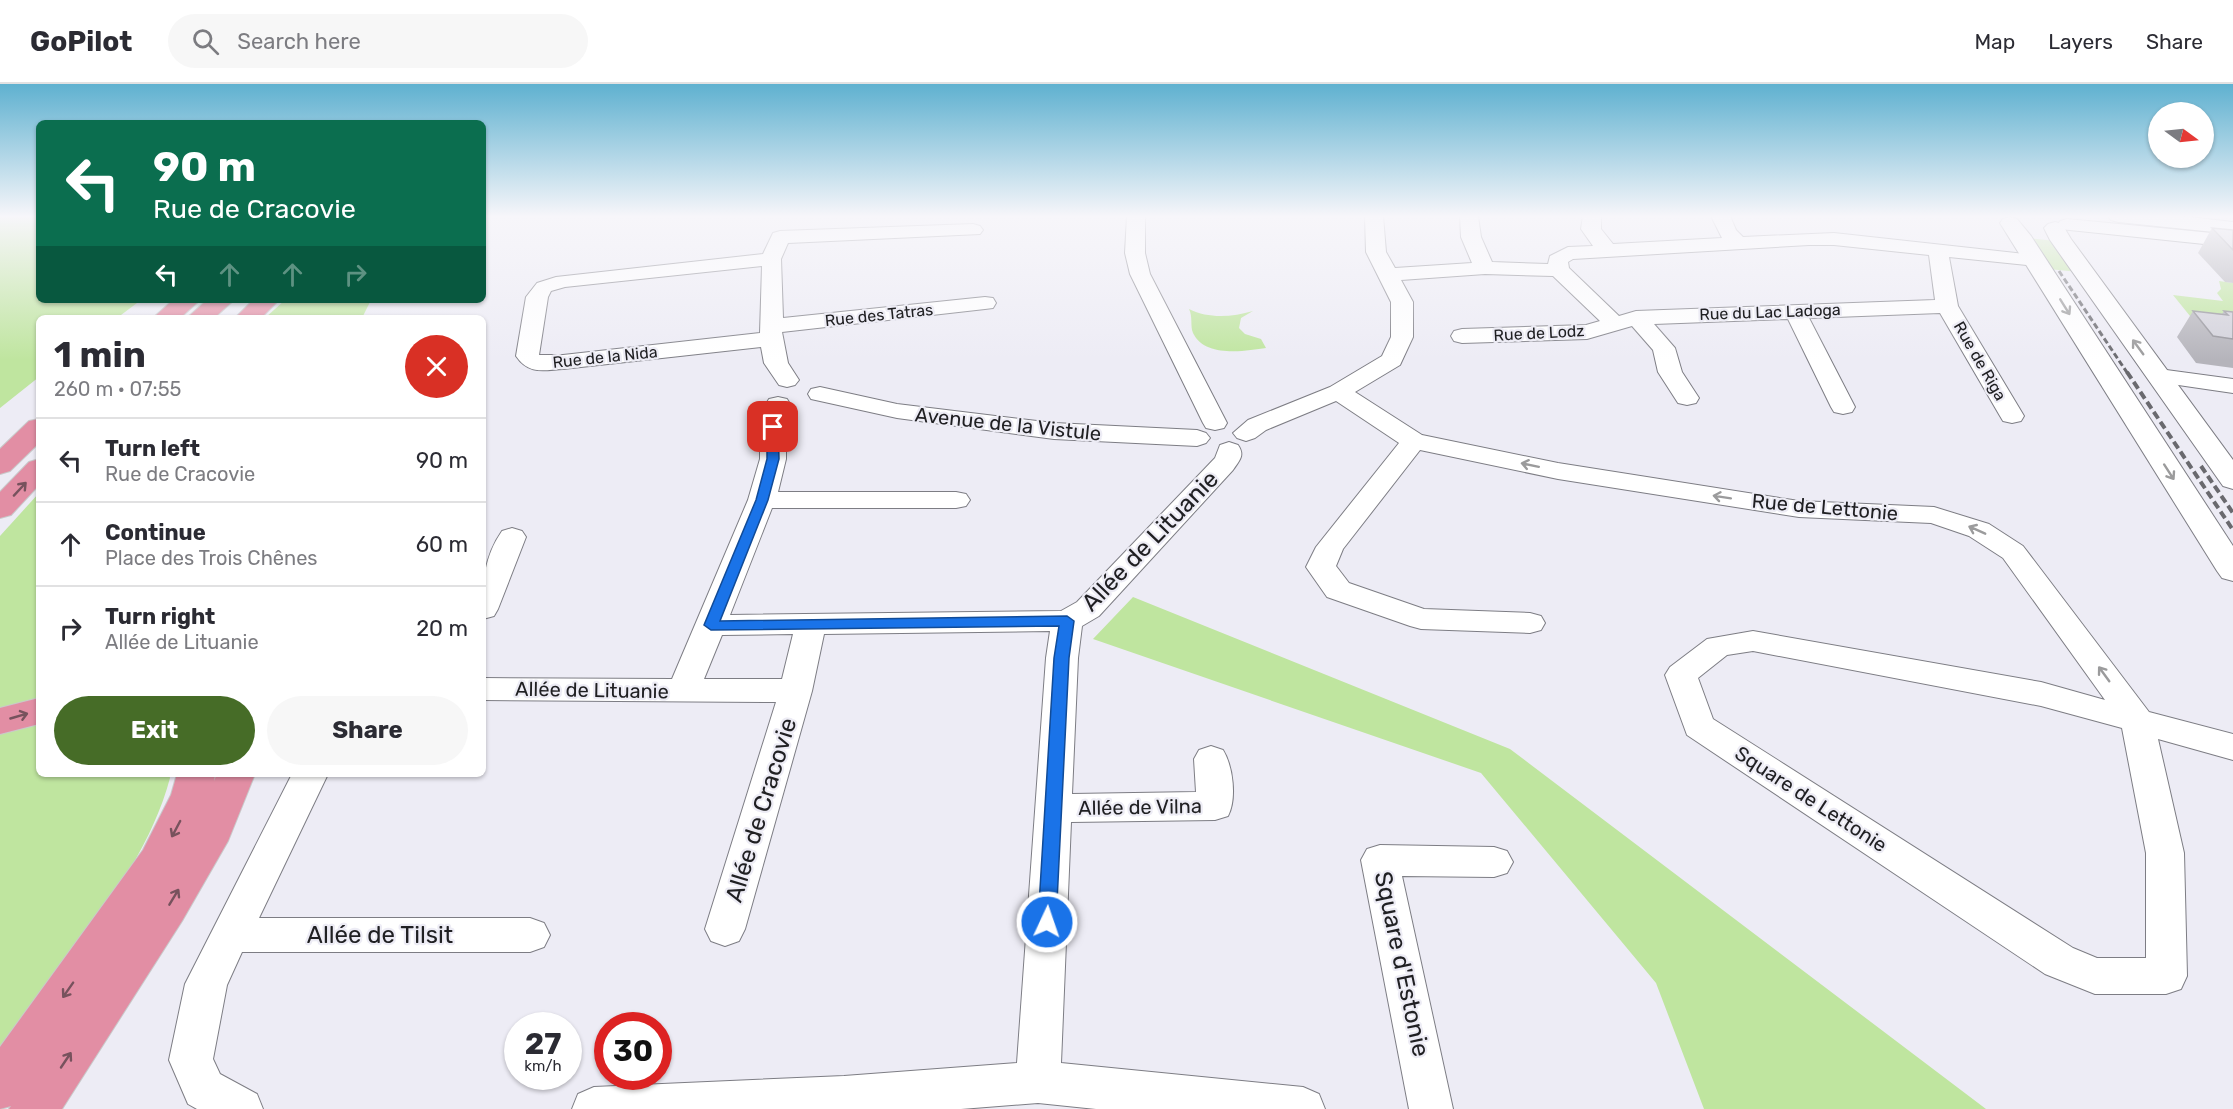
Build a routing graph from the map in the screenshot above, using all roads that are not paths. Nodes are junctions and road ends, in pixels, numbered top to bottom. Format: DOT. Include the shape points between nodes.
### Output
graph roads {
  1 [pos="733,264"];
  2 [pos="771,264"];
  3 [pos="1138,264"];
  4 [pos="1381,264"];
  5 [pos="1483,264"];
  6 [pos="1557,264"];
  7 [pos="1940,264"];
  8 [pos="2038,264"];
  9 [pos="2078,264"];
  10 [pos="1485,268"];
  11 [pos="1558,270"];
  12 [pos="1386,275"];
  13 [pos="184,303"];
  14 [pos="218,303"];
  15 [pos="264,303"];
  16 [pos="985,303"];
  17 [pos="1947,306"];
  18 [pos="1795,311"];
  19 [pos="169,315"];
  20 [pos="204,315"];
  21 [pos="250,315"];
  22 [pos="1626,321"];
  23 [pos="772,333"];
  24 [pos="1462,336"];
  25 [pos="2159,376"];
  26 [pos="2233,386"];
  27 [pos="783,392"];
  28 [pos="1338,392"];
  29 [pos="1687,398"];
  30 [pos="1843,407"];
  31 [pos="2012,416"];
  32 [pos="1206,430"];
  33 [pos="36,431"];
  34 [pos="1238,441"];
  35 [pos="1414,441"];
  36 [pos="5,457"];
  37 [pos="36,471"];
  38 [pos="2233,480"];
  39 [pos="762,500"];
  40 [pos="956,500"];
  41 [pos="0,509"];
  42 [pos="512,537"];
  43 [pos="2233,571"];
  44 [pos="486,602"];
  45 [pos="1067,621"];
  46 [pos="811,623"];
  47 [pos="1530,623"];
  48 [pos="711,625"];
  49 [pos="486,689"];
  50 [pos="683,691"];
  51 [pos="796,691"];
  52 [pos="36,712"];
  53 [pos="0,721"];
  54 [pos="2138,721"];
  55 [pos="2233,747"];
  56 [pos="1211,759"];
  57 [pos="195,777"];
  58 [pos="235,777"];
  59 [pos="308,777"];
  60 [pos="1054,808"];
  61 [pos="1494,862"];
  62 [pos="725,929"];
  63 [pos="229,935"];
  64 [pos="530,935"];
  65 [pos="1038,1082"];
  66 [pos="0,1087"];
  67 [pos="34,1109"];
  68 [pos="241,1109"];
  69 [pos="594,1109"];
  70 [pos="1303,1109"];
  71 [pos="1431,1109"];
  1 -- 23 [label="street, Rue de la Nida" via="563,281 544,287 537,297 527,356 534,363 563,362"];
  2 -- 23 [label="street"];
  3 -- 32 [label="street"];
  4 -- 12 [label="street"];
  5 -- 10 [label="street"];
  6 -- 11 [label="street"];
  7 -- 17 [label="street"];
  8 -- 43 [label="street, one-way"];
  25 -- 9 [label="street, one-way"];
  10 -- 11 [label="street"];
  10 -- 12 [label="street"];
  11 -- 22 [label="street"];
  12 -- 28 [label="street" via="1402,302 1402,337 1392,360"];
  13 -- 19 [label="highway"];
  14 -- 20 [label="highway"];
  15 -- 21 [label="highway"];
  16 -- 23 [label="street, Rue des Tatras"];
  17 -- 18 [label="street, Rue du Lac Ladoga"];
  17 -- 31 [label="street, Rue de Riga"];
  18 -- 22 [label="street, Rue du Lac Ladoga"];
  18 -- 30 [label="street"];
  22 -- 24 [label="street, Rue de Lodz" via="1587,332"];
  22 -- 29 [label="street" via="1664,348 1670,372"];
  23 -- 27 [label="street"];
  25 -- 26 [label="street"];
  25 -- 38 [label="street"];
  27 -- 32 [label="street, Avenue de la Vistule" via="802,404 820,394 897,411 1054,432"];
  27 -- 39 [label="street, Allée de Lituanie" via="773,427 773,459"];
  28 -- 34 [label="street" via="1257,425"];
  28 -- 35 [label="street, Rue de Lettonie"];
  32 -- 34 [label="street, Avenue de la Vistule" via="1237,426"];
  33 -- 36 [label="highway"];
  34 -- 45 [label="street, Allée de Lituanie" via="1224,464 1088,609"];
  35 -- 47 [label="street" via="1330,547 1321,567 1338,590 1421,619"];
  54 -- 35 [label="street, Rue de Lettonie, one-way" via="2013,552 1979,530 1934,515 1799,509 1558,471"];
  41 -- 37 [label="highway, one-way"];
  39 -- 40 [label="street"];
  39 -- 48 [label="street, Allée de Lituanie"];
  42 -- 44 [label="street"];
  45 -- 46 [label="street"];
  45 -- 60 [label="street, Allée de Lituanie"];
  46 -- 48 [label="street"];
  46 -- 51 [label="street, Allée de Cracovie"];
  48 -- 50 [label="street, Allée de Lituanie"];
  49 -- 50 [label="street, Allée de Lituanie"];
  50 -- 51 [label="street"];
  51 -- 62 [label="street, Allée de Cracovie"];
  53 -- 52 [label="highway, one-way"];
  54 -- 54 [label="street, Square de Lettonie" via="2165,853 2166,976 2095,976 2059,961 1699,726 1681,675 1718,646 1753,641 2041,694"];
  54 -- 55 [label="street"];
  56 -- 60 [label="street, Allée de Vilna" via="1215,806"];
  57 -- 66 [label="highway, one-way" via="191,795 158,862"];
  67 -- 58 [label="highway, one-way" via="185,879 214,830"];
  59 -- 63 [label="street"];
  60 -- 65 [label="street, Allée de Lituanie"];
  61 -- 71 [label="street, Square d'Estonie" via="1380,860"];
  63 -- 64 [label="street, Allée de Tilsit"];
  63 -- 68 [label="street" via="206,984 191,1060 204,1089"];
  65 -- 69 [label="street" via="844,1097"];
  65 -- 70 [label="street"];
}
